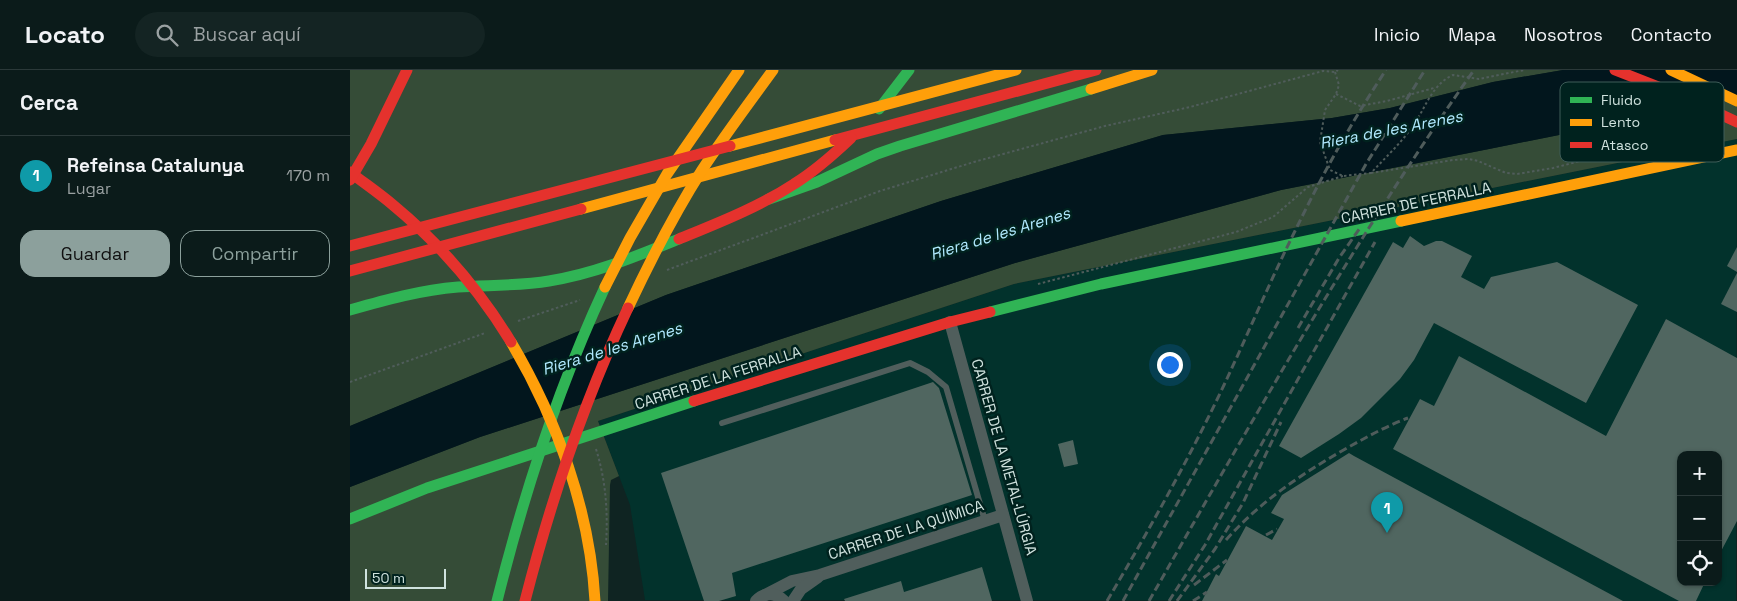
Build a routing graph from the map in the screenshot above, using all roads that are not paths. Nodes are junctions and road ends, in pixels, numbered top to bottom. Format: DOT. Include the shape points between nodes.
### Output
graph roads {
  1 [pos="407,70"];
  2 [pos="739,70"];
  3 [pos="773,70"];
  4 [pos="909,70"];
  5 [pos="1016,70"];
  6 [pos="1096,70"];
  7 [pos="1152,70"];
  8 [pos="1615,70"];
  9 [pos="1671,70"];
  10 [pos="1646,82"];
  11 [pos="1697,82"];
  12 [pos="1724,95"];
  13 [pos="1737,101"];
  14 [pos="1724,116"];
  15 [pos="1737,122"];
  16 [pos="1737,150"];
  17 [pos="1724,153"];
  18 [pos="1681,162"];
  19 [pos="350,172"];
  20 [pos="350,180"];
  21 [pos="768,199"];
  22 [pos="350,246"];
  23 [pos="350,271"];
  24 [pos="1101,284"];
  25 [pos="350,310"];
  26 [pos="950,322"];
  27 [pos="722,424"];
  28 [pos="1003,515"];
  29 [pos="350,519"];
  30 [pos="986,521"];
  31 [pos="820,575"];
  32 [pos="760,598"];
  33 [pos="497,601"];
  34 [pos="525,601"];
  35 [pos="595,601"];
  36 [pos="784,601"];
  37 [pos="793,601"];
  38 [pos="1027,601"];
  1 -- 20 [label="main road"];
  2 -- 33 [label="main road" via="658,189 591,318 539,449"];
  3 -- 34 [label="main road" via="694,183 652,257 605,358 564,460"];
  4 -- 21 [label="main road" via="865,124 826,160"];
  5 -- 22 [label="main road"];
  6 -- 23 [label="main road"];
  7 -- 21 [label="main road" via="877,154 817,182"];
  8 -- 10 [label="main road"];
  9 -- 11 [label="main road"];
  12 -- 13 [label="main road"];
  14 -- 15 [label="main road"];
  16 -- 17 [label="main road, CARRER DE FERRALLA"];
  18 -- 24 [label="main road, CARRER DE FERRALLA"];
  19 -- 35 [label="main road" via="386,198 443,251 487,303 525,364 549,412 576,487 592,565"];
  21 -- 25 [label="main road" via="716,224 585,273 547,281 420,293"];
  24 -- 26 [label="main road, CARRER DE LA FERRALLA"];
  26 -- 28 [label="street, CARRER DE LA METAL·LÚRGIA"];
  26 -- 29 [label="main road, CARRER DE LA FERRALLA" via="427,488"];
  27 -- 30 [label="lane" via="910,363 946,387"];
  28 -- 30 [label="street, CARRER DE LA QUÍMICA"];
  28 -- 38 [label="street, CARRER DE LA METAL·LÚRGIA"];
  30 -- 31 [label="street, CARRER DE LA QUÍMICA"];
  31 -- 32 [label="street, CARRER DE LA QUÍMICA" via="792,581"];
  31 -- 37 [label="street, CARRER DE LA QUÍMICA" via="801,589"];
  32 -- 36 [label="street" via="776,595"];
}
